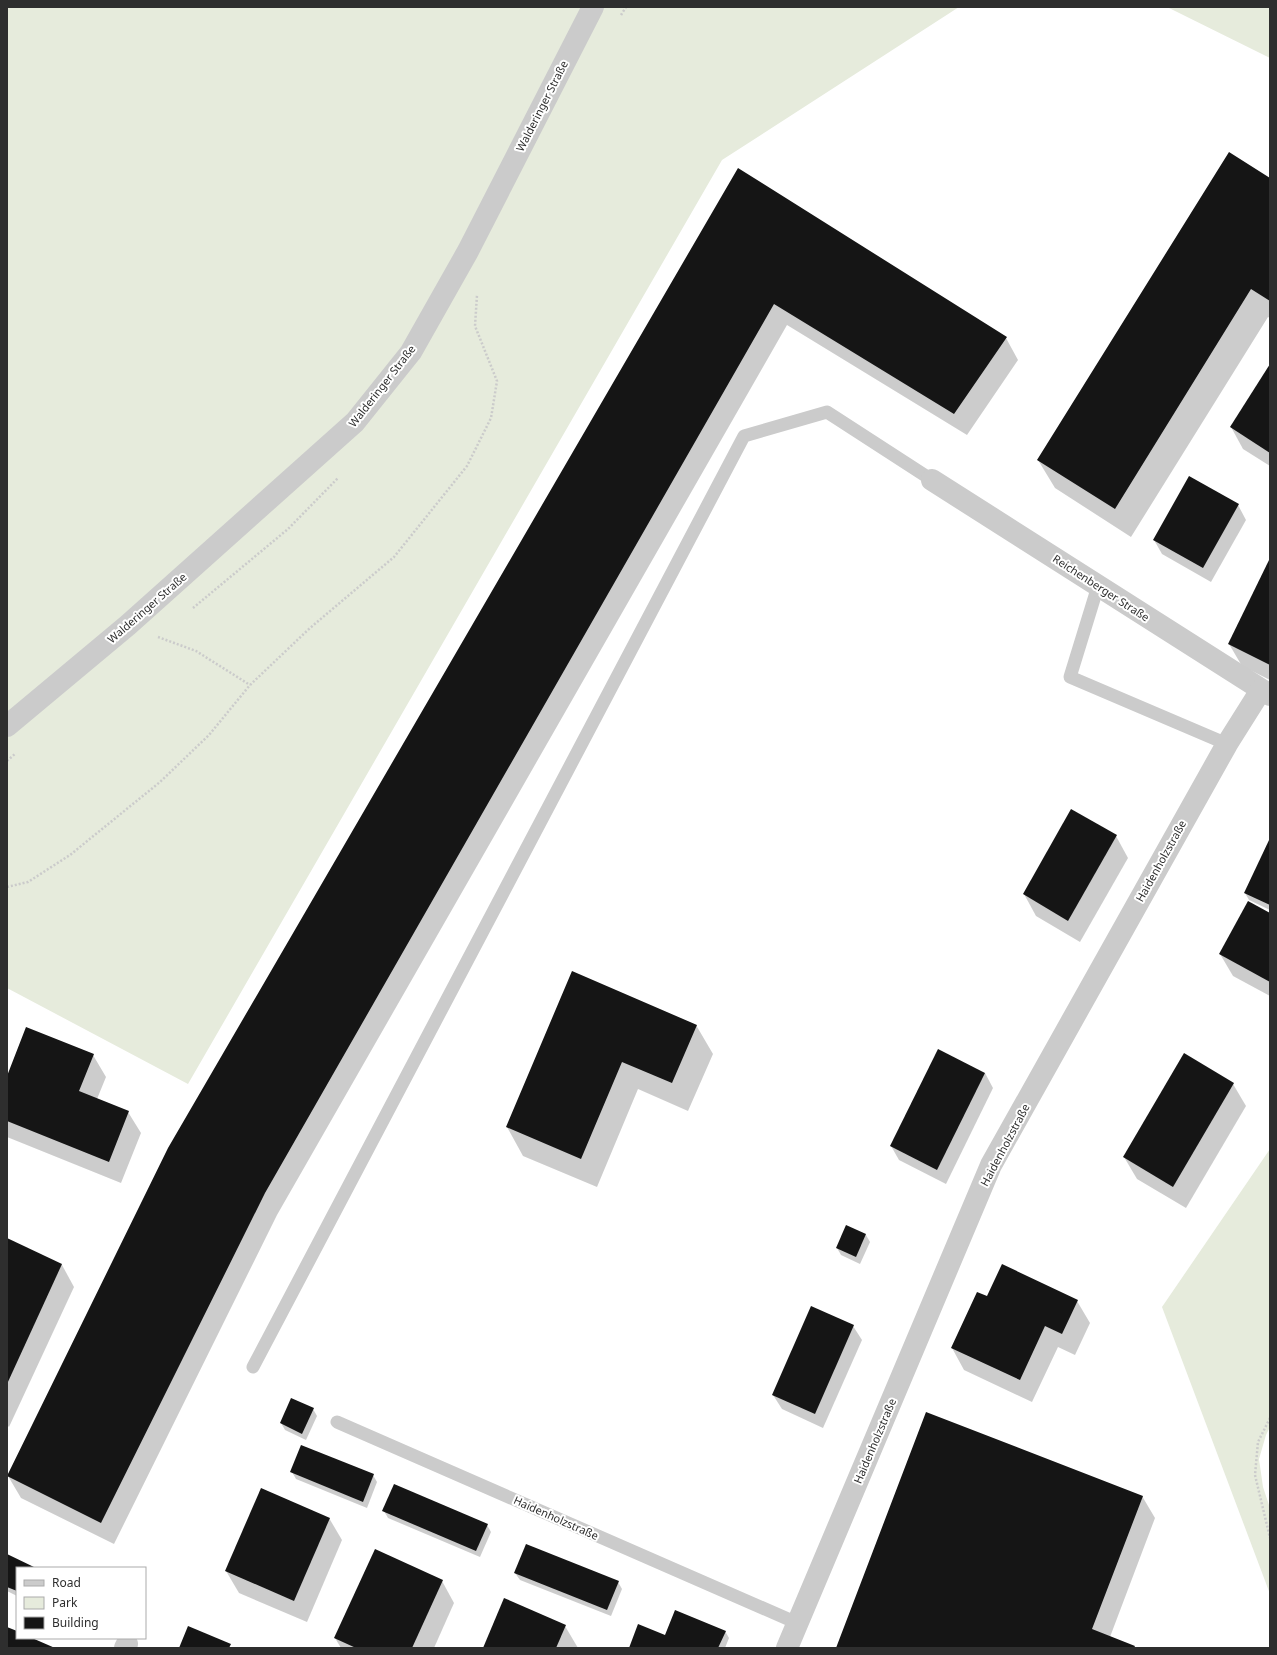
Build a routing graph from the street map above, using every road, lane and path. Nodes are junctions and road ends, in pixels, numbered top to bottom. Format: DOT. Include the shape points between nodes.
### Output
graph roads {
  1 [pos="593,7"];
  2 [pos="477,294"];
  3 [pos="932,480"];
  4 [pos="1098,586"];
  5 [pos="128,625"];
  6 [pos="250,685"];
  7 [pos="1265,692"];
  8 [pos="7,726"];
  9 [pos="1227,744"];
  10 [pos="7,887"];
  11 [pos="253,1367"];
  12 [pos="1270,1418"];
  13 [pos="337,1422"];
  14 [pos="1270,1538"];
  15 [pos="798,1623"];
  16 [pos="787,1648"];
  1 -- 5 [label="street, Walderinger Straße" via="468,251 411,352 355,422"];
  2 -- 6 [label="path" via="474,326 497,381 491,418 467,466 394,557 310,628"];
  3 -- 4 [label="street, Reichenberger Straße"];
  3 -- 11 [label="lane" via="827,412 744,436"];
  4 -- 7 [label="street, Reichenberger Straße"];
  4 -- 9 [label="lane" via="1070,677"];
  5 -- 6 [label="path" via="196,650"];
  5 -- 8 [label="street, Walderinger Straße"];
  6 -- 10 [label="path" via="209,735 160,782 70,855 28,882"];
  7 -- 9 [label="street, Haidenholzstraße"];
  9 -- 15 [label="street, Haidenholzstraße" via="992,1165"];
  12 -- 14 [label="path" via="1258,1442 1255,1475"];
  13 -- 15 [label="lane, Haidenholzstraße"];
  15 -- 16 [label="street, Haidenholzstraße"];
}
